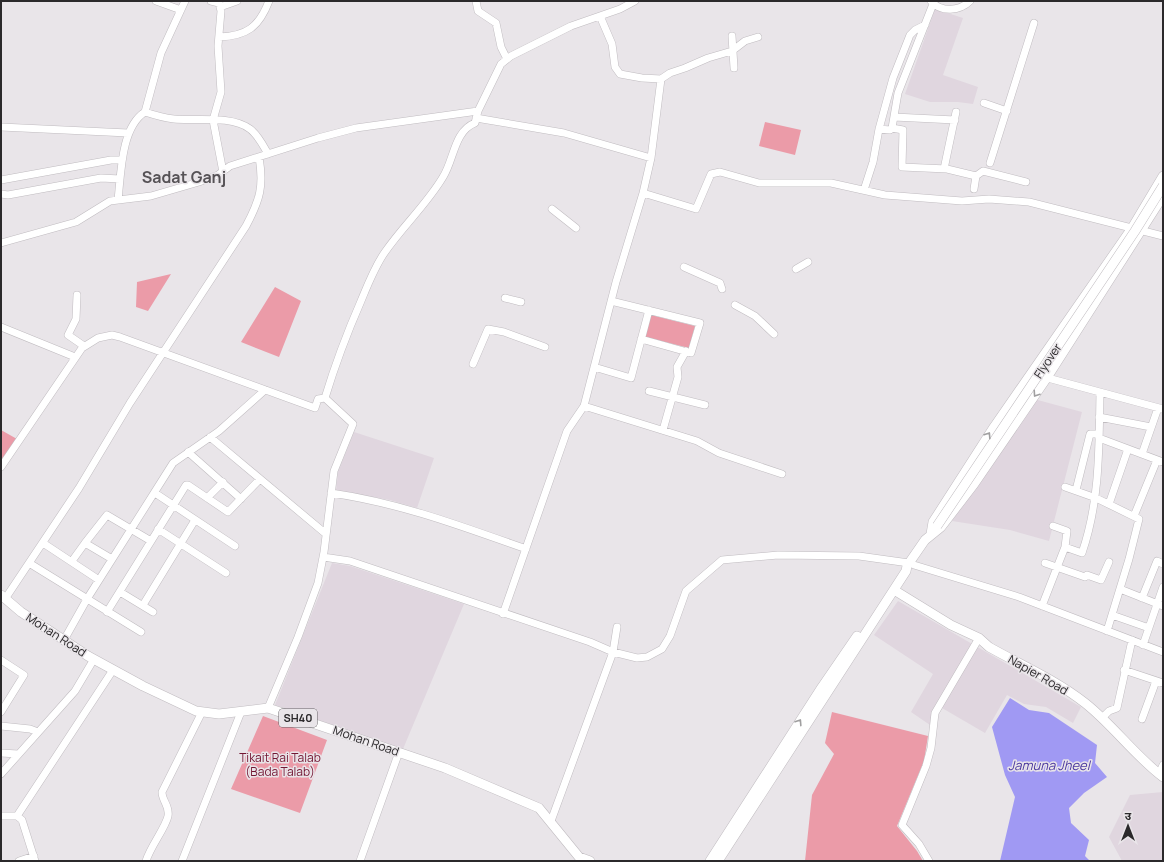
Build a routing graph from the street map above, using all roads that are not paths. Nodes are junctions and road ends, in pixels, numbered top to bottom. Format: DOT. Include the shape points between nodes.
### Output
graph roads {
  1 [pos="156,1"];
  2 [pos="185,1"];
  3 [pos="237,1"];
  4 [pos="268,1"];
  5 [pos="476,1"];
  6 [pos="635,1"];
  7 [pos="970,1"];
  8 [pos="932,2"];
  9 [pos="216,3"];
  10 [pos="181,10"];
  11 [pos="600,16"];
  12 [pos="1034,23"];
  13 [pos="925,25"];
  14 [pos="732,36"];
  15 [pos="219,37"];
  16 [pos="758,37"];
  17 [pos="732,51"];
  18 [pos="903,54"];
  19 [pos="912,58"];
  20 [pos="507,59"];
  21 [pos="734,68"];
  22 [pos="661,79"];
  23 [pos="984,103"];
  24 [pos="1006,111"];
  25 [pos="145,112"];
  26 [pos="956,112"];
  27 [pos="477,114"];
  28 [pos="894,117"];
  29 [pos="213,120"];
  30 [pos="954,120"];
  31 [pos="1,127"];
  32 [pos="892,128"];
  33 [pos="879,129"];
  34 [pos="128,133"];
  35 [pos="268,154"];
  36 [pos="259,157"];
  37 [pos="651,158"];
  38 [pos="122,160"];
  39 [pos="990,163"];
  40 [pos="944,169"];
  41 [pos="223,172"];
  42 [pos="976,176"];
  43 [pos="1163,176"];
  44 [pos="120,178"];
  45 [pos="1,180"];
  46 [pos="1026,182"];
  47 [pos="1163,186"];
  48 [pos="974,189"];
  49 [pos="864,190"];
  50 [pos="643,193"];
  51 [pos="1,194"];
  52 [pos="1163,196"];
  53 [pos="118,200"];
  54 [pos="552,209"];
  55 [pos="576,228"];
  56 [pos="1136,229"];
  57 [pos="1163,236"];
  58 [pos="1,243"];
  59 [pos="808,262"];
  60 [pos="684,267"];
  61 [pos="796,269"];
  62 [pos="722,289"];
  63 [pos="77,295"];
  64 [pos="505,298"];
  65 [pos="611,301"];
  66 [pos="521,302"];
  67 [pos="735,305"];
  68 [pos="649,310"];
  69 [pos="1,327"];
  70 [pos="774,334"];
  71 [pos="641,339"];
  72 [pos="84,346"];
  73 [pos="545,347"];
  74 [pos="686,351"];
  75 [pos="164,353"];
  76 [pos="76,357"];
  77 [pos="473,364"];
  78 [pos="594,367"];
  79 [pos="1034,369"];
  80 [pos="1046,379"];
  81 [pos="265,390"];
  82 [pos="649,391"];
  83 [pos="1100,393"];
  84 [pos="673,397"];
  85 [pos="324,398"];
  86 [pos="705,405"];
  87 [pos="584,406"];
  88 [pos="1160,408"];
  89 [pos="1100,417"];
  90 [pos="1151,427"];
  91 [pos="664,430"];
  92 [pos="1099,436"];
  93 [pos="210,437"];
  94 [pos="1128,449"];
  95 [pos="188,452"];
  96 [pos="1142,454"];
  97 [pos="1160,461"];
  98 [pos="1,467"];
  99 [pos="782,474"];
  100 [pos="260,478"];
  101 [pos="223,482"];
  102 [pos="1066,487"];
  103 [pos="1076,490"];
  104 [pos="155,493"];
  105 [pos="331,493"];
  106 [pos="207,498"];
  107 [pos="1096,498"];
  108 [pos="241,499"];
  109 [pos="1109,504"];
  110 [pos="174,505"];
  111 [pos="1134,516"];
  112 [pos="194,520"];
  113 [pos="1053,526"];
  114 [pos="132,529"];
  115 [pos="158,529"];
  116 [pos="326,534"];
  117 [pos="930,536"];
  118 [pos="151,541"];
  119 [pos="43,543"];
  120 [pos="85,543"];
  121 [pos="181,544"];
  122 [pos="235,546"];
  123 [pos="1065,547"];
  124 [pos="526,549"];
  125 [pos="323,557"];
  126 [pos="112,559"];
  127 [pos="72,561"];
  128 [pos="1109,562"];
  129 [pos="29,563"];
  130 [pos="1045,563"];
  131 [pos="1163,564"];
  132 [pos="910,567"];
  133 [pos="1057,567"];
  134 [pos="226,573"];
  135 [pos="99,580"];
  136 [pos="1163,587"];
  137 [pos="1120,590"];
  138 [pos="120,592"];
  139 [pos="896,592"];
  140 [pos="3,597"];
  141 [pos="1142,598"];
  142 [pos="87,599"];
  143 [pos="142,605"];
  144 [pos="1160,605"];
  145 [pos="1042,606"];
  146 [pos="107,612"];
  147 [pos="153,612"];
  148 [pos="503,614"];
  149 [pos="1112,615"];
  150 [pos="871,626"];
  151 [pos="617,627"];
  152 [pos="1149,628"];
  153 [pos="1107,631"];
  154 [pos="140,632"];
  155 [pos="979,638"];
  156 [pos="64,640"];
  157 [pos="1132,640"];
  158 [pos="1143,645"];
  159 [pos="613,652"];
  160 [pos="1163,652"];
  161 [pos="94,659"];
  162 [pos="1,660"];
  163 [pos="113,670"];
  164 [pos="1124,670"];
  165 [pos="1159,682"];
  166 [pos="268,708"];
  167 [pos="1,712"];
  168 [pos="202,712"];
  169 [pos="242,712"];
  170 [pos="1104,717"];
  171 [pos="1142,719"];
  172 [pos="1,726"];
  173 [pos="38,732"];
  174 [pos="399,752"];
  175 [pos="1,753"];
  176 [pos="18,754"];
  177 [pos="1162,771"];
  178 [pos="1,774"];
  179 [pos="1,816"];
  180 [pos="17,816"];
  181 [pos="551,821"];
  182 [pos="35,859"];
  183 [pos="585,860"];
  184 [pos="19,861"];
  185 [pos="146,861"];
  186 [pos="182,861"];
  187 [pos="360,861"];
  188 [pos="710,861"];
  189 [pos="718,861"];
  190 [pos="722,861"];
  191 [pos="929,861"];
  1 -- 10 [label="street"];
  2 -- 10 [label="street"];
  3 -- 9 [label="street"];
  4 -- 15 [label="street" via="263,16 257,23 237,36"];
  5 -- 20 [label="street" via="478,11 496,23 501,47"];
  6 -- 11 [label="street"];
  7 -- 8 [label="street" via="958,9 943,9"];
  8 -- 13 [label="street"];
  9 -- 15 [label="street"];
  10 -- 25 [label="street" via="161,53"];
  11 -- 20 [label="street" via="571,26"];
  11 -- 22 [label="street" via="612,44 615,67 620,74"];
  12 -- 24 [label="street"];
  13 -- 18 [label="street" via="915,30"];
  13 -- 19 [label="street"];
  14 -- 17 [label="street"];
  15 -- 29 [label="street" via="221,92"];
  16 -- 17 [label="street" via="746,41"];
  17 -- 21 [label="street"];
  17 -- 22 [label="street" via="670,72"];
  18 -- 19 [label="street"];
  18 -- 33 [label="street" via="884,105"];
  19 -- 28 [label="street" via="898,93"];
  20 -- 27 [label="street" via="501,64"];
  22 -- 37 [label="street"];
  23 -- 24 [label="street"];
  24 -- 39 [label="street"];
  25 -- 29 [label="street" via="174,119"];
  25 -- 34 [label="street" via="138,116"];
  26 -- 30 [label="street"];
  27 -- 35 [label="street" via="356,128"];
  27 -- 37 [label="street" via="564,133"];
  27 -- 85 [label="street" via="475,123 468,126 457,143 444,175 385,252 342,346"];
  28 -- 30 [label="street"];
  28 -- 32 [label="street"];
  29 -- 35 [label="street" via="237,123 250,129"];
  29 -- 41 [label="street"];
  30 -- 40 [label="street"];
  31 -- 34 [label="street"];
  32 -- 33 [label="street"];
  32 -- 40 [label="street" via="903,131 902,167"];
  33 -- 49 [label="street" via="873,162"];
  34 -- 38 [label="street"];
  35 -- 36 [label="street"];
  36 -- 41 [label="street" via="230,166"];
  36 -- 75 [label="street" via="262,176 258,204"];
  37 -- 50 [label="street"];
  38 -- 44 [label="street"];
  38 -- 45 [label="street"];
  40 -- 42 [label="street"];
  41 -- 53 [label="street" via="218,176 158,194"];
  42 -- 46 [label="street" via="983,171"];
  42 -- 48 [label="street"];
  43 -- 56 [label="main road"];
  44 -- 51 [label="street" via="101,178 8,195"];
  44 -- 53 [label="street"];
  47 -- 117 [label="main road, Flyover, bridge"];
  49 -- 50 [label="street" via="831,183 759,183 720,172 711,174 696,209"];
  49 -- 56 [label="street" via="885,195 962,201 989,199 1029,202"];
  50 -- 65 [label="street"];
  52 -- 56 [label="main road"];
  53 -- 58 [label="street" via="102,205 76,222"];
  54 -- 55 [label="street"];
  56 -- 57 [label="street"];
  56 -- 79 [label="main road"];
  56 -- 80 [label="main road"];
  59 -- 61 [label="street"];
  60 -- 62 [label="street" via="720,283"];
  63 -- 72 [label="street" via="76,319 68,335"];
  64 -- 66 [label="street"];
  65 -- 68 [label="street"];
  65 -- 78 [label="street"];
  67 -- 70 [label="street" via="755,316"];
  68 -- 71 [label="street"];
  68 -- 74 [label="street" via="700,323 691,353"];
  69 -- 76 [label="street"];
  71 -- 74 [label="street"];
  71 -- 78 [label="street" via="631,378"];
  72 -- 75 [label="street" via="98,338 112,335"];
  72 -- 76 [label="street"];
  73 -- 77 [label="street" via="488,329"];
  74 -- 84 [label="street" via="677,367 678,377"];
  75 -- 81 [label="street"];
  75 -- 119 [label="street"];
  76 -- 98 [label="street"];
  78 -- 87 [label="street"];
  79 -- 80 [label="street"];
  117 -- 79 [label="main road, one-way" via="933,522"];
  80 -- 83 [label="street"];
  80 -- 117 [label="main road, one-way" via="974,484 943,524"];
  81 -- 85 [label="street" via="315,408 318,399"];
  81 -- 93 [label="street"];
  82 -- 84 [label="street"];
  83 -- 88 [label="street"];
  83 -- 89 [label="street"];
  84 -- 86 [label="street"];
  84 -- 91 [label="street"];
  85 -- 105 [label="street" via="353,424 334,471"];
  87 -- 91 [label="street"];
  87 -- 124 [label="street" via="567,431"];
  88 -- 90 [label="street"];
  89 -- 90 [label="street"];
  89 -- 92 [label="street"];
  90 -- 96 [label="street"];
  91 -- 99 [label="street" via="697,441 719,453"];
  92 -- 94 [label="street"];
  92 -- 103 [label="street" via="1090,434"];
  92 -- 107 [label="street"];
  93 -- 95 [label="street"];
  93 -- 100 [label="street"];
  94 -- 96 [label="street"];
  94 -- 109 [label="street"];
  95 -- 101 [label="street"];
  95 -- 104 [label="street" via="174,463"];
  96 -- 97 [label="street"];
  97 -- 111 [label="street"];
  100 -- 108 [label="street"];
  100 -- 116 [label="street"];
  101 -- 106 [label="street"];
  101 -- 108 [label="street"];
  102 -- 103 [label="street"];
  103 -- 107 [label="street"];
  104 -- 110 [label="street"];
  104 -- 114 [label="street"];
  105 -- 116 [label="street"];
  105 -- 124 [label="street" via="366,498 410,509"];
  106 -- 108 [label="street" via="227,512"];
  106 -- 110 [label="street" via="187,484"];
  107 -- 109 [label="street"];
  107 -- 123 [label="street" via="1090,530 1082,553"];
  109 -- 111 [label="street"];
  110 -- 112 [label="street"];
  110 -- 115 [label="street"];
  111 -- 137 [label="street" via="1139,518"];
  112 -- 121 [label="street"];
  112 -- 122 [label="street"];
  113 -- 123 [label="street" via="1067,531"];
  114 -- 118 [label="street"];
  114 -- 120 [label="street" via="108,515"];
  114 -- 126 [label="street"];
  115 -- 118 [label="street"];
  115 -- 121 [label="street"];
  116 -- 125 [label="street"];
  117 -- 132 [label="main road"];
  118 -- 138 [label="street"];
  119 -- 127 [label="street"];
  119 -- 129 [label="street"];
  120 -- 126 [label="street"];
  120 -- 127 [label="street"];
  121 -- 134 [label="street"];
  121 -- 143 [label="street"];
  123 -- 133 [label="street"];
  124 -- 148 [label="street"];
  125 -- 148 [label="street" via="350,561"];
  125 -- 166 [label="street" via="318,583"];
  126 -- 135 [label="street"];
  127 -- 135 [label="street"];
  128 -- 133 [label="street" via="1101,580"];
  129 -- 140 [label="street"];
  129 -- 142 [label="street"];
  130 -- 133 [label="street"];
  131 -- 141 [label="street" via="1156,561"];
  132 -- 139 [label="main road"];
  132 -- 145 [label="street" via="1012,595"];
  132 -- 159 [label="street" via="859,556 778,555 722,560 686,591 670,636 662,648 647,657 637,658"];
  133 -- 145 [label="street"];
  135 -- 142 [label="street"];
  136 -- 144 [label="street"];
  137 -- 141 [label="street"];
  137 -- 149 [label="street"];
  138 -- 143 [label="street"];
  138 -- 146 [label="street"];
  139 -- 150 [label="main road"];
  139 -- 155 [label="main road, Napier Road" via="951,625"];
  140 -- 156 [label="main road, Mohan Road / SH40"];
  141 -- 144 [label="street"];
  142 -- 146 [label="street"];
  142 -- 156 [label="street"];
  143 -- 147 [label="street"];
  144 -- 152 [label="street"];
  145 -- 153 [label="street"];
  146 -- 154 [label="street"];
  148 -- 159 [label="street"];
  149 -- 152 [label="street"];
  149 -- 153 [label="street"];
  188 -- 150 [label="main road, one-way" via="822,687 861,631"];
  150 -- 189 [label="main road"];
  150 -- 190 [label="main road" via="870,635 837,689"];
  151 -- 159 [label="street"];
  152 -- 158 [label="street"];
  153 -- 157 [label="street"];
  155 -- 170 [label="main road, Napier Road" via="989,647 1069,692"];
  155 -- 191 [label="street" via="935,713 926,766 902,825 919,844"];
  156 -- 161 [label="main road, Mohan Road / SH40"];
  157 -- 158 [label="street"];
  157 -- 164 [label="street"];
  158 -- 160 [label="street"];
  159 -- 181 [label="street"];
  161 -- 163 [label="main road, Mohan Road / SH40"];
  161 -- 173 [label="street" via="76,691"];
  162 -- 167 [label="street" via="24,675"];
  163 -- 168 [label="main road, Mohan Road / SH40"];
  163 -- 180 [label="street"];
  164 -- 165 [label="street"];
  164 -- 170 [label="street" via="1117,708 1109,711"];
  165 -- 171 [label="street"];
  166 -- 169 [label="main road, Mohan Road / SH40"];
  166 -- 174 [label="main road, Mohan Road / SH40"];
  168 -- 169 [label="main road, Mohan Road / SH40"];
  168 -- 185 [label="street" via="162,792 162,799 168,807 168,816"];
  169 -- 186 [label="street"];
  170 -- 177 [label="main road, Napier Road"];
  172 -- 173 [label="street"];
  173 -- 176 [label="street"];
  174 -- 181 [label="main road, Mohan Road / SH40" via="445,768 539,808"];
  174 -- 187 [label="street"];
  175 -- 176 [label="street"];
  176 -- 178 [label="street"];
  179 -- 180 [label="street"];
  180 -- 182 [label="street" via="27,829"];
  181 -- 183 [label="main road, Mohan Road / SH40"];
  182 -- 184 [label="street"];
}
